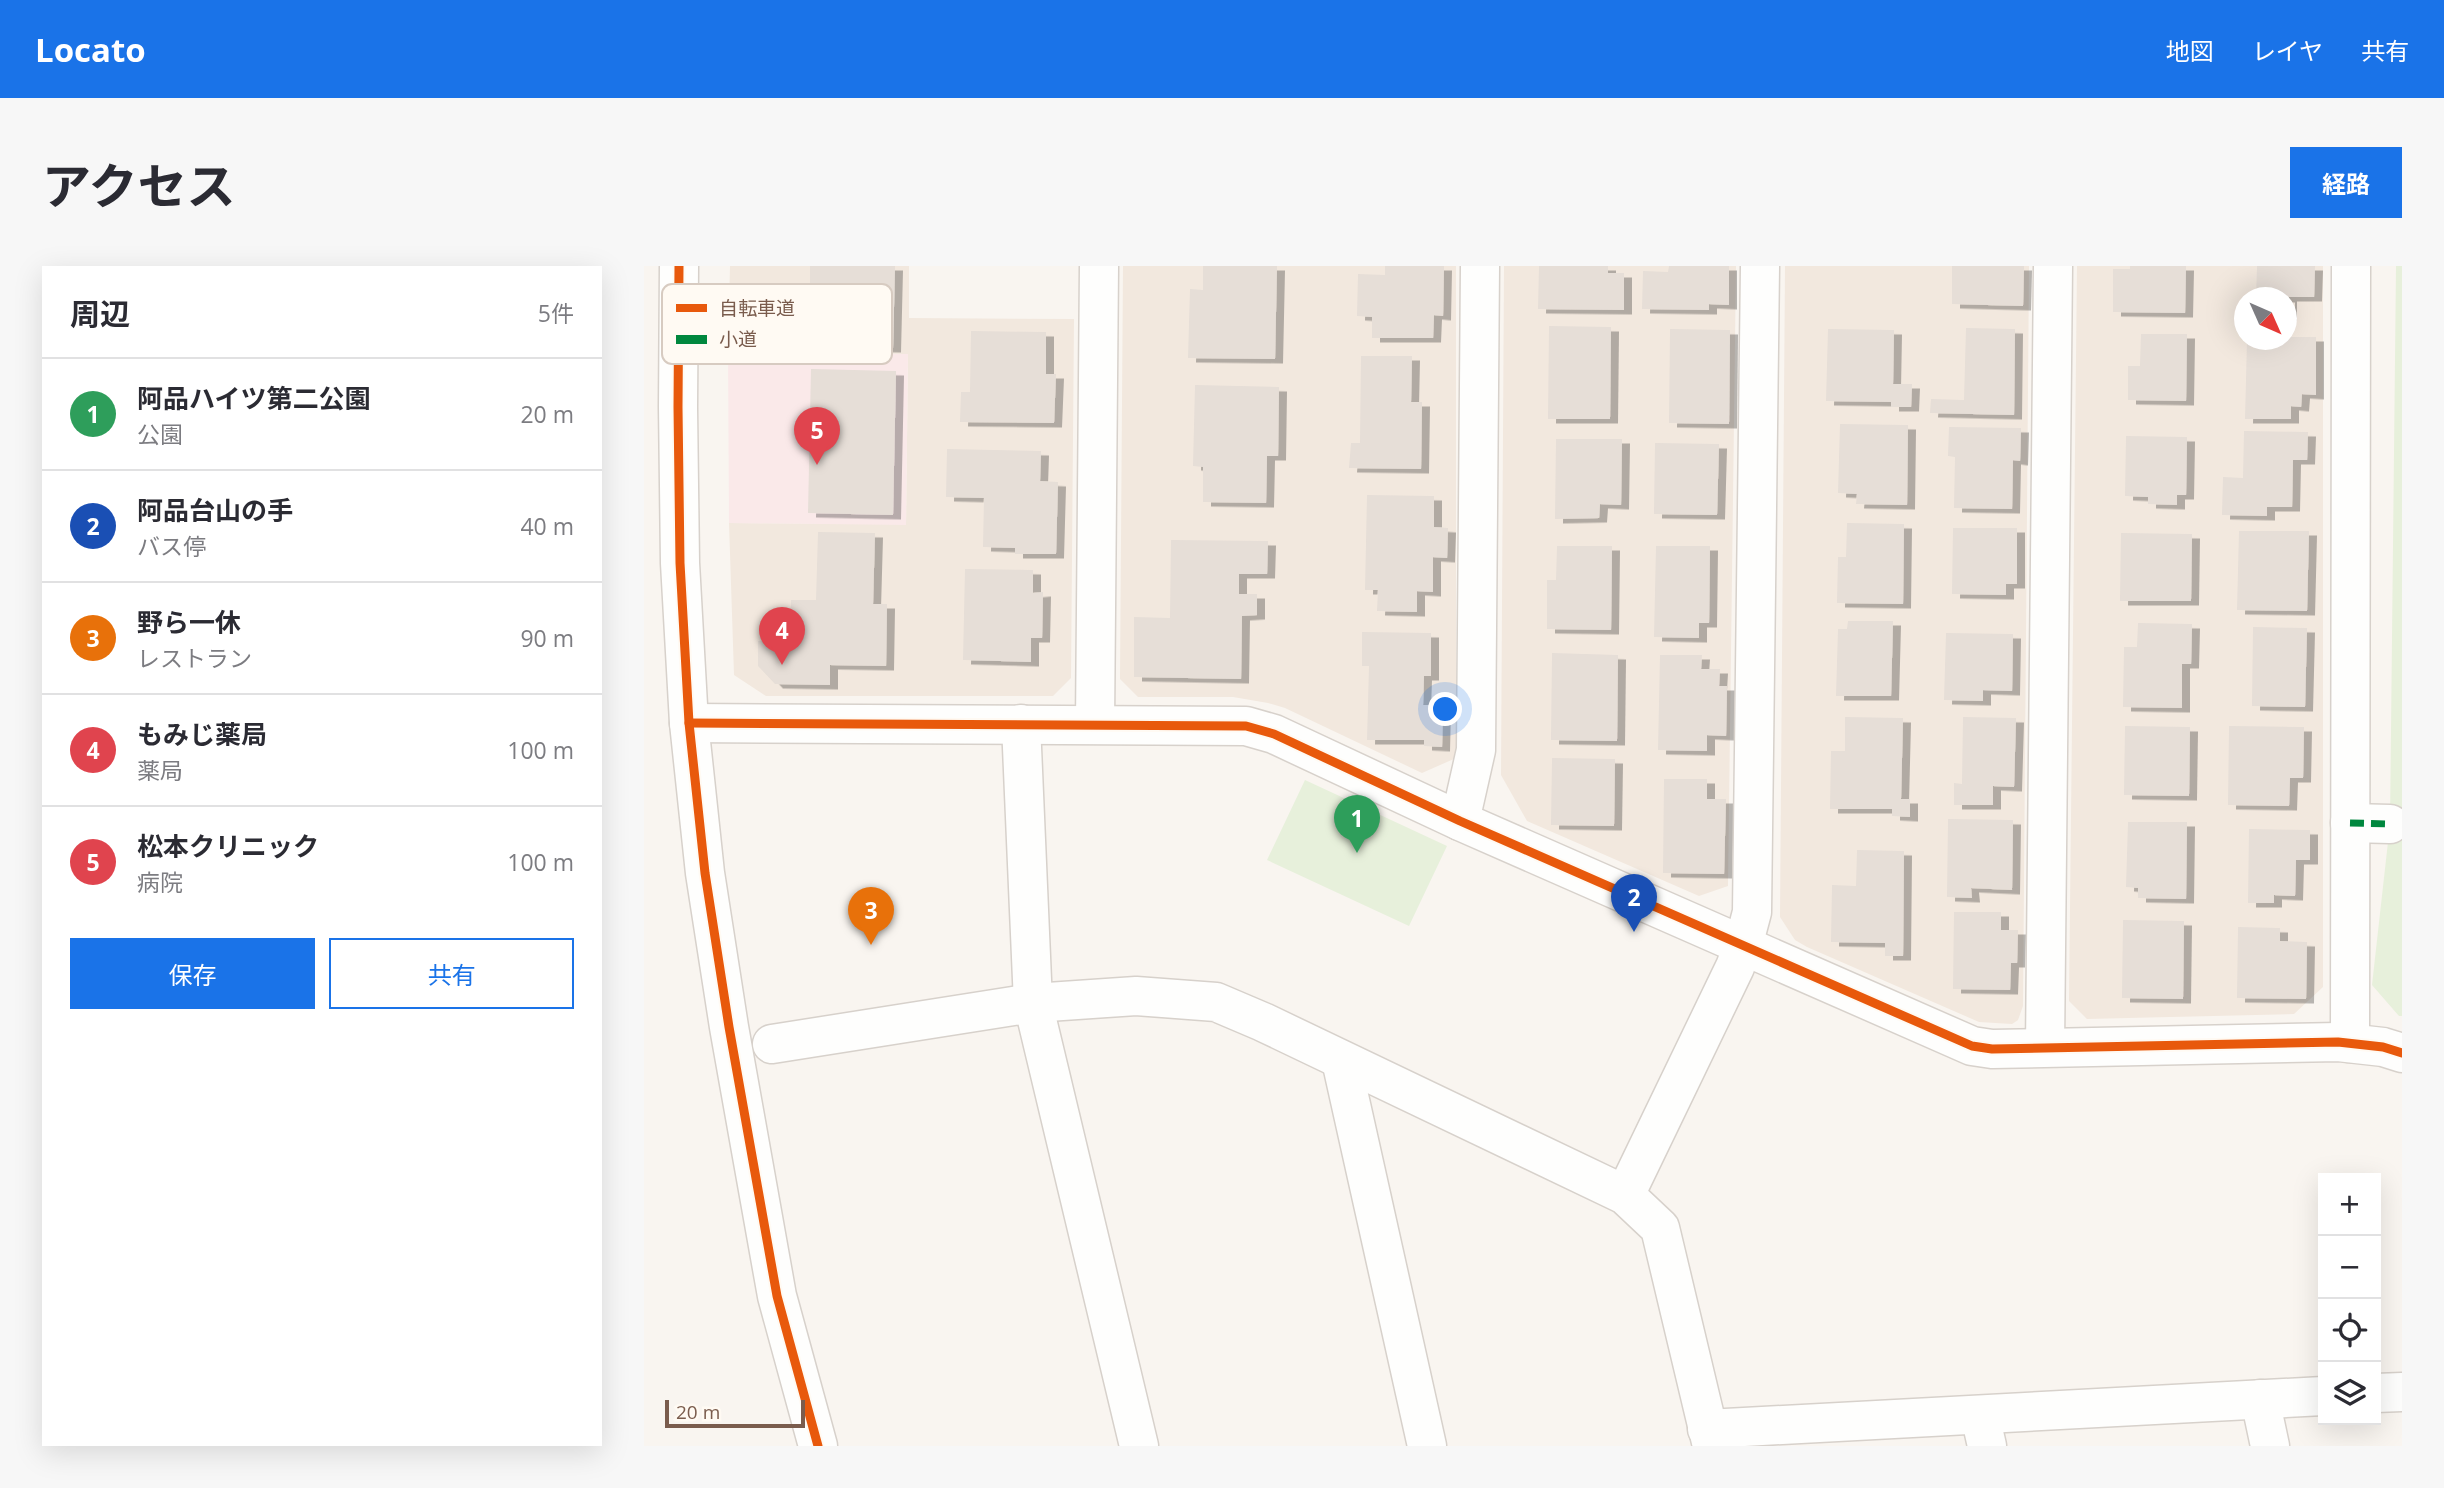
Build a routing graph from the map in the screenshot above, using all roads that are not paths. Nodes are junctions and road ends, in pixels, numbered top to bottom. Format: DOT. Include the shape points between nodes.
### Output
graph roads {
  1 [pos="679,266"];
  2 [pos="1099,266"];
  3 [pos="1480,266"];
  4 [pos="1760,266"];
  5 [pos="2053,266"];
  6 [pos="2351,266"];
  7 [pos="679,284"];
  8 [pos="678,364"];
  9 [pos="689,723"];
  10 [pos="1021,724"];
  11 [pos="1095,724"];
  12 [pos="1460,821"];
  13 [pos="2350,823"];
  14 [pos="2390,824"];
  15 [pos="1743,946"];
  16 [pos="1033,1003"];
  17 [pos="2350,1043"];
  18 [pos="772,1044"];
  19 [pos="2045,1048"];
  20 [pos="2402,1053"];
  21 [pos="1341,1060"];
  22 [pos="1625,1195"];
  23 [pos="2402,1392"];
  24 [pos="2381,1393"];
  25 [pos="2318,1396"];
  26 [pos="2260,1399"];
  27 [pos="1984,1430"];
  28 [pos="1710,1437"];
  29 [pos="818,1446"];
  30 [pos="1139,1446"];
  31 [pos="1427,1446"];
  32 [pos="2270,1446"];
  1 -- 7 [label="street"];
  2 -- 11 [label="street"];
  3 -- 12 [label="street" via="1476,750"];
  4 -- 15 [label="street" via="1754,884"];
  5 -- 19 [label="street"];
  6 -- 13 [label="street"];
  8 -- 9 [label="street" via="680,563"];
  9 -- 10 [label="street"];
  9 -- 29 [label="street" via="705,873 736,1067 777,1296"];
  10 -- 11 [label="street"];
  10 -- 16 [label="street"];
  11 -- 12 [label="street" via="1260,729"];
  12 -- 15 [label="street"];
  13 -- 14 [label="street"];
  13 -- 17 [label="street"];
  15 -- 19 [label="street" via="1972,1046"];
  15 -- 22 [label="street"];
  16 -- 18 [label="street"];
  16 -- 21 [label="street" via="1136,996 1216,1002"];
  16 -- 30 [label="street"];
  17 -- 19 [label="street"];
  17 -- 20 [label="street"];
  21 -- 22 [label="street"];
  21 -- 31 [label="street"];
  22 -- 28 [label="street" via="1660,1228"];
  23 -- 24 [label="street"];
  25 -- 26 [label="street"];
  26 -- 27 [label="street"];
  26 -- 32 [label="street"];
  27 -- 28 [label="street"];
}
